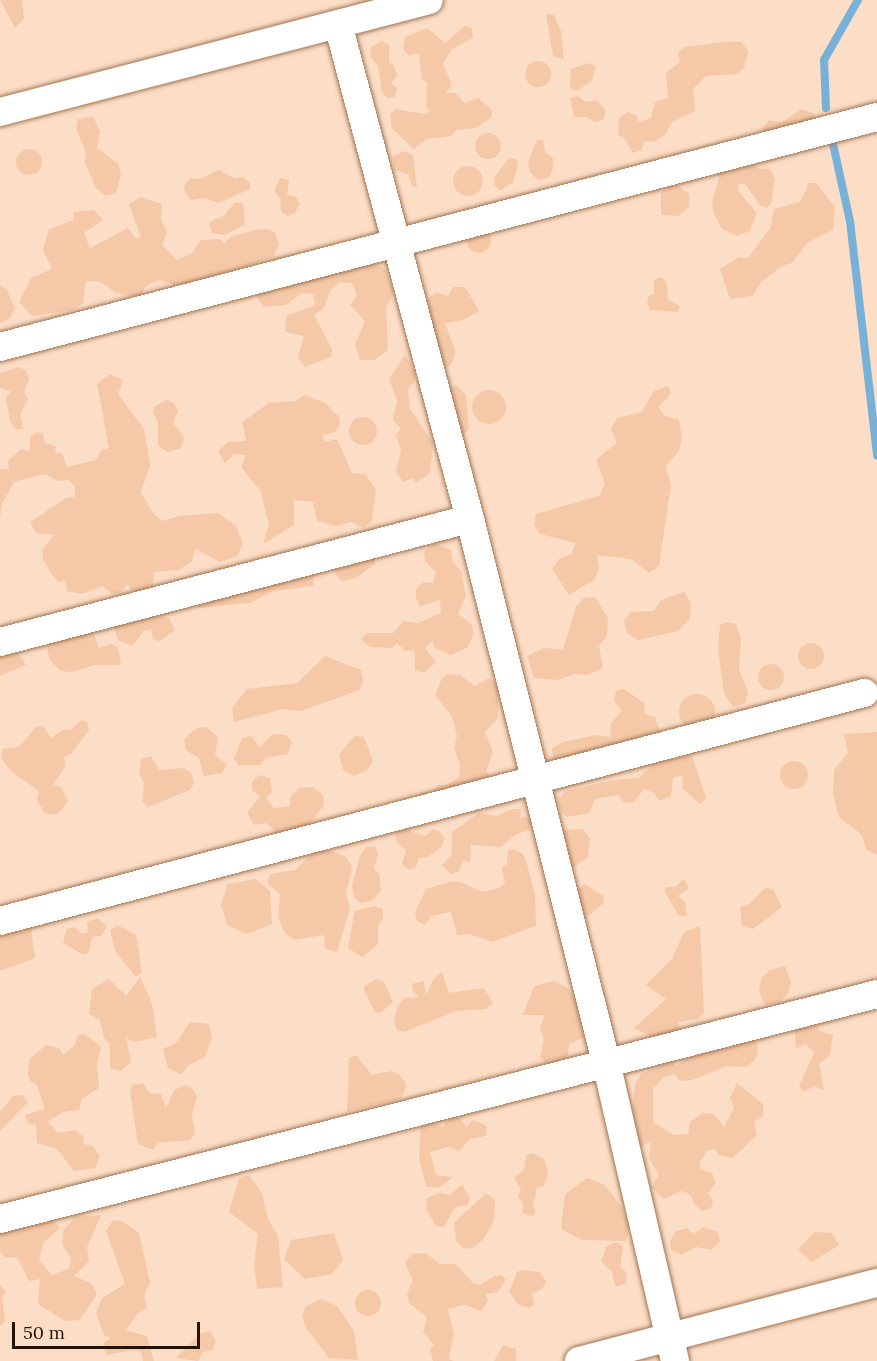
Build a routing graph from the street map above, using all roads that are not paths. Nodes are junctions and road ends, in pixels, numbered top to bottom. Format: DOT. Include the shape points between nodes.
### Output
graph roads {
  1 [pos="429,0"];
  2 [pos="338,24"];
  3 [pos="0,112"];
  4 [pos="877,117"];
  5 [pos="397,243"];
  6 [pos="0,347"];
  7 [pos="470,519"];
  8 [pos="0,642"];
  9 [pos="864,693"];
  10 [pos="534,779"];
  11 [pos="0,921"];
  12 [pos="877,994"];
  13 [pos="606,1062"];
  14 [pos="0,1219"];
  15 [pos="877,1282"];
  16 [pos="672,1349"];
  17 [pos="579,1361"];
  1 -- 2 [label="street"];
  2 -- 3 [label="street"];
  2 -- 5 [label="street"];
  4 -- 5 [label="street"];
  5 -- 6 [label="street"];
  5 -- 7 [label="street"];
  7 -- 8 [label="street"];
  7 -- 10 [label="street"];
  9 -- 10 [label="street"];
  10 -- 11 [label="street"];
  10 -- 13 [label="street"];
  12 -- 13 [label="street"];
  13 -- 14 [label="street"];
  13 -- 16 [label="street"];
  15 -- 16 [label="street"];
  16 -- 17 [label="street"];
}
